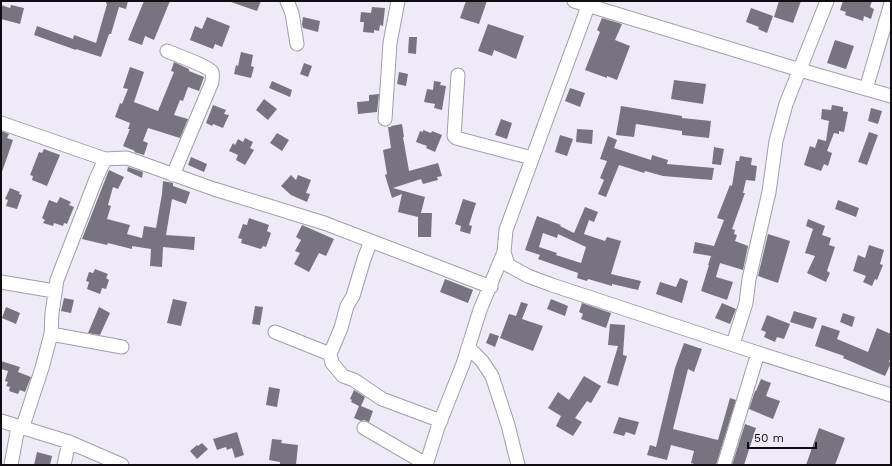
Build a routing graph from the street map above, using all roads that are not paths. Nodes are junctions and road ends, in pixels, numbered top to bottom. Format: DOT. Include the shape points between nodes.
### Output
graph roads {
  1 [pos="287,1"];
  2 [pos="398,1"];
  3 [pos="574,1"];
  4 [pos="827,1"];
  5 [pos="589,3"];
  6 [pos="891,3"];
  7 [pos="297,44"];
  8 [pos="167,51"];
  9 [pos="800,70"];
  10 [pos="458,75"];
  11 [pos="866,89"];
  12 [pos="891,96"];
  13 [pos="385,119"];
  14 [pos="1,122"];
  15 [pos="532,158"];
  16 [pos="105,159"];
  17 [pos="173,174"];
  18 [pos="371,242"];
  19 [pos="504,252"];
  20 [pos="1,282"];
  21 [pos="491,287"];
  22 [pos="54,291"];
  23 [pos="275,332"];
  24 [pos="51,334"];
  25 [pos="733,344"];
  26 [pos="122,347"];
  27 [pos="468,347"];
  28 [pos="758,353"];
  29 [pos="330,354"];
  30 [pos="891,395"];
  31 [pos="1,421"];
  32 [pos="441,421"];
  33 [pos="20,428"];
  34 [pos="364,428"];
  35 [pos="69,442"];
  36 [pos="100,460"];
  37 [pos="11,465"];
  38 [pos="64,465"];
  39 [pos="122,465"];
  40 [pos="426,465"];
  41 [pos="518,465"];
  42 [pos="724,465"];
  1 -- 7 [label="street" via="292,13"];
  2 -- 13 [label="street" via="390,43"];
  3 -- 5 [label="street"];
  4 -- 9 [label="street"];
  5 -- 9 [label="street"];
  5 -- 15 [label="street"];
  6 -- 11 [label="street"];
  8 -- 17 [label="street" via="204,67 213,74 212,82"];
  9 -- 11 [label="street"];
  9 -- 25 [label="street" via="786,104 776,141 769,192 746,303"];
  10 -- 15 [label="street" via="454,136"];
  11 -- 12 [label="street"];
  14 -- 16 [label="street"];
  15 -- 19 [label="street" via="506,230"];
  16 -- 17 [label="street" via="127,158"];
  16 -- 22 [label="street" via="65,256"];
  17 -- 18 [label="street"];
  18 -- 21 [label="street"];
  18 -- 29 [label="street"];
  19 -- 21 [label="street"];
  19 -- 25 [label="street" via="508,265 528,276"];
  20 -- 22 [label="street"];
  21 -- 27 [label="street" via="480,310"];
  22 -- 24 [label="street"];
  23 -- 29 [label="street"];
  24 -- 26 [label="street"];
  24 -- 33 [label="street" via="42,368"];
  25 -- 28 [label="street"];
  27 -- 32 [label="street"];
  27 -- 41 [label="street" via="492,376"];
  28 -- 30 [label="street"];
  28 -- 42 [label="street"];
  29 -- 32 [label="street" via="332,363 343,376 354,380 382,399"];
  31 -- 33 [label="street"];
  32 -- 40 [label="street"];
  33 -- 35 [label="street"];
  33 -- 37 [label="street"];
  34 -- 40 [label="street"];
  35 -- 36 [label="street"];
  35 -- 38 [label="street"];
  36 -- 39 [label="street"];
}
